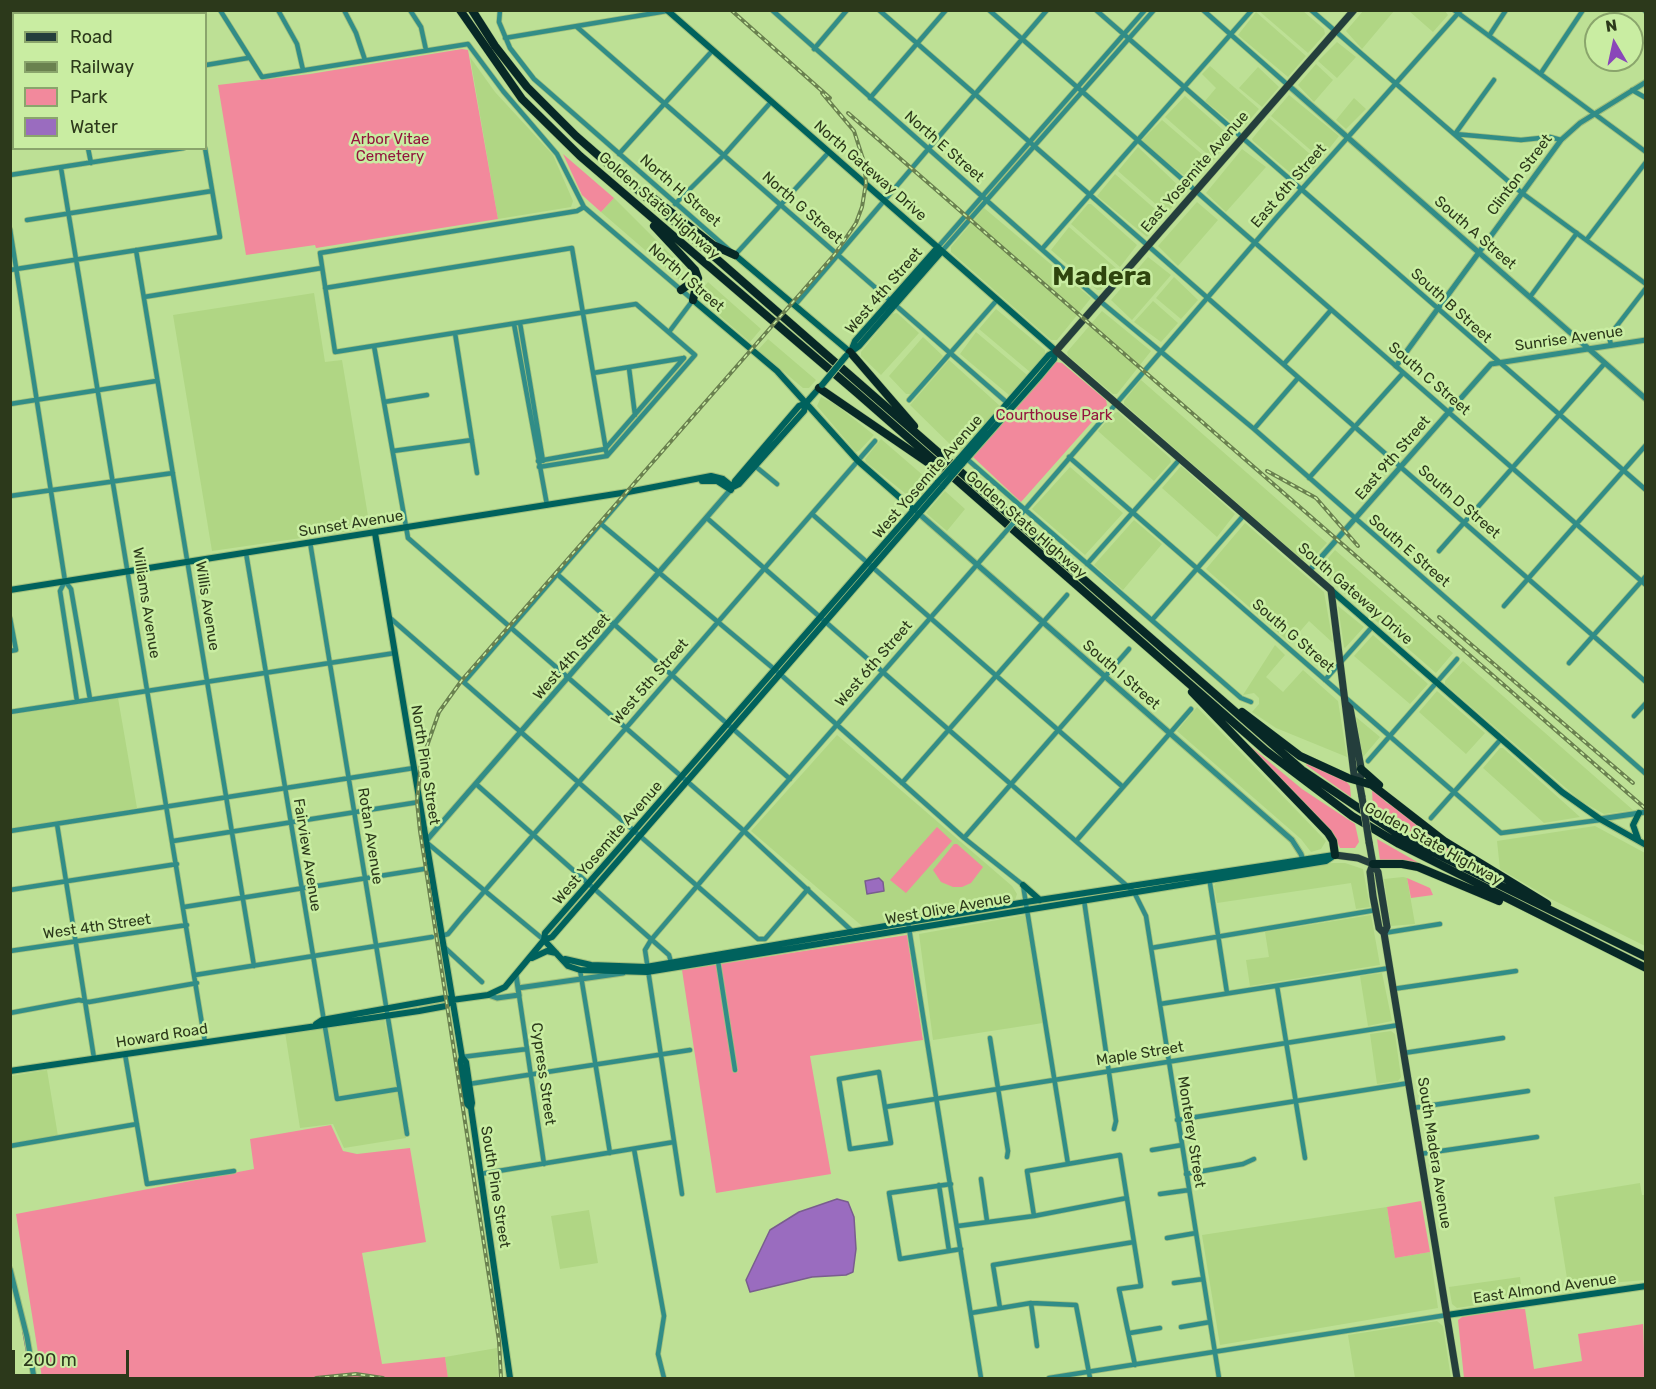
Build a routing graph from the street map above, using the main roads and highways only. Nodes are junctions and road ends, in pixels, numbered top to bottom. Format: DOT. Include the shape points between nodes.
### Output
graph roads {
  1 [pos="460,10"];
  2 [pos="472,10"];
  3 [pos="1354,10"];
  4 [pos="669,11"];
  5 [pos="600,158"];
  6 [pos="629,199"];
  7 [pos="940,249"];
  8 [pos="735,255"];
  9 [pos="698,278"];
  10 [pos="681,290"];
  11 [pos="693,300"];
  12 [pos="1056,351"];
  13 [pos="848,354"];
  14 [pos="820,387"];
  15 [pos="806,403"];
  16 [pos="935,449"];
  17 [pos="954,480"];
  18 [pos="732,488"];
  19 [pos="917,512"];
  20 [pos="375,532"];
  21 [pos="10,590"];
  22 [pos="1331,590"];
  23 [pos="1190,673"];
  24 [pos="1182,679"];
  25 [pos="1346,700"];
  26 [pos="1361,769"];
  27 [pos="1359,781"];
  28 [pos="1392,799"];
  29 [pos="1642,812"];
  30 [pos="1369,842"];
  31 [pos="1643,843"];
  32 [pos="1335,855"];
  33 [pos="1351,856"];
  34 [pos="1373,864"];
  35 [pos="1209,877"];
  36 [pos="1023,885"];
  37 [pos="1040,900"];
  38 [pos="1027,905"];
  39 [pos="1589,930"];
  40 [pos="1384,933"];
  41 [pos="1584,938"];
  42 [pos="544,940"];
  43 [pos="562,957"];
  44 [pos="1646,957"];
  45 [pos="528,959"];
  46 [pos="604,966"];
  47 [pos="1646,968"];
  48 [pos="576,969"];
  49 [pos="646,970"];
  50 [pos="452,1000"];
  51 [pos="10,1071"];
  52 [pos="1646,1286"];
  53 [pos="1447,1315"];
  54 [pos="510,1378"];
  55 [pos="1457,1378"];
  1 -- 6 [label="highway, Golden State Highway" via="522,99"];
  2 -- 5 [label="highway, Golden State Highway" via="527,87"];
  3 -- 12 [label="main road, East Yosemite Avenue"];
  4 -- 7 [label="main road, North Gateway Drive"];
  5 -- 8 [label="highway" via="713,245"];
  5 -- 16 [label="highway, Golden State Highway"];
  6 -- 9 [label="highway" via="692,266"];
  6 -- 17 [label="highway, Golden State Highway"];
  7 -- 12 [label="main road, North Gateway Drive"];
  7 -- 13 [label="main road, West 4th Street" via="859,346"];
  8 -- 13 [label="main road, North H Street"];
  9 -- 10 [label="highway"];
  9 -- 11 [label="highway"];
  11 -- 15 [label="main road, North I Street" via="777,372"];
  12 -- 19 [label="main road, West Yosemite Avenue, bridge"];
  12 -- 22 [label="main road, South Gateway Drive"];
  13 -- 14 [label="main road, West 4th Street, bridge"];
  13 -- 16 [label="highway"];
  14 -- 15 [label="main road, West 4th Street"];
  14 -- 17 [label="highway"];
  15 -- 18 [label="main road, West 4th Street" via="799,406"];
  15 -- 18 [label="main road, West 4th Street" via="804,411"];
  15 -- 19 [label="main road, North I Street" via="858,461"];
  16 -- 23 [label="highway, Golden State Highway"];
  17 -- 24 [label="highway, Golden State Highway"];
  18 -- 20 [label="main road, Sunset Avenue" via="723,479 711,476"];
  19 -- 42 [label="main road, West Yosemite Avenue" via="591,885 552,937"];
  20 -- 21 [label="main road, Sunset Avenue"];
  20 -- 50 [label="main road, North Pine Street"];
  22 -- 25 [label="main road, South Madera Avenue"];
  22 -- 31 [label="main road, South Gateway Drive" via="1562,792"];
  23 -- 27 [label="highway" via="1300,756"];
  23 -- 39 [label="highway, Golden State Highway" via="1302,770 1351,805 1443,859"];
  24 -- 32 [label="highway" via="1328,833"];
  24 -- 41 [label="highway, Golden State Highway" via="1282,765 1352,816 1439,866"];
  25 -- 26 [label="main road, South Madera Avenue"];
  25 -- 27 [label="main road, South Madera Avenue" via="1354,774"];
  26 -- 27 [label="main road, South Madera Avenue"];
  26 -- 28 [label="highway"];
  27 -- 28 [label="highway" via="1372,784"];
  27 -- 30 [label="main road, South Madera Avenue, bridge"];
  28 -- 39 [label="highway" via="1444,841"];
  29 -- 31 [label="main road" via="1633,825"];
  30 -- 33 [label="main road" via="1363,852"];
  30 -- 34 [label="main road, South Madera Avenue"];
  32 -- 33 [label="main road, West Olive Avenue"];
  32 -- 35 [label="main road, West Olive Avenue"];
  33 -- 34 [label="main road, West Olive Avenue"];
  34 -- 40 [label="main road, South Madera Avenue" via="1378,872 1387,927"];
  34 -- 40 [label="main road, South Madera Avenue" via="1370,872 1376,910 1379,928"];
  34 -- 41 [label="highway" via="1418,867"];
  35 -- 37 [label="main road, West Olive Avenue"];
  35 -- 38 [label="main road, West Olive Avenue" via="1134,892"];
  36 -- 37 [label="main road"];
  37 -- 38 [label="main road, West Olive Avenue"];
  38 -- 49 [label="main road, West Olive Avenue" via="910,930"];
  38 -- 49 [label="main road, West Olive Avenue" via="852,931 671,962"];
  39 -- 44 [label="highway, Golden State Highway"];
  40 -- 53 [label="main road, South Madera Avenue"];
  41 -- 47 [label="highway, Golden State Highway"];
  42 -- 43 [label="main road"];
  42 -- 45 [label="main road, West Yosemite Avenue"];
  43 -- 45 [label="main road" via="547,951"];
  43 -- 46 [label="main road, West Olive Avenue"];
  43 -- 48 [label="main road"];
  45 -- 50 [label="main road, West Yosemite Avenue" via="498,993"];
  46 -- 48 [label="main road"];
  46 -- 49 [label="main road, West Olive Avenue"];
  48 -- 49 [label="main road, West Olive Avenue" via="625,973"];
  50 -- 51 [label="main road, Howard Road"];
  50 -- 54 [label="main road, South Pine Street" via="462,1058 466,1062 467,1104 471,1107"];
  52 -- 53 [label="main road, East Almond Avenue"];
  53 -- 55 [label="main road, South Madera Avenue"];
}
